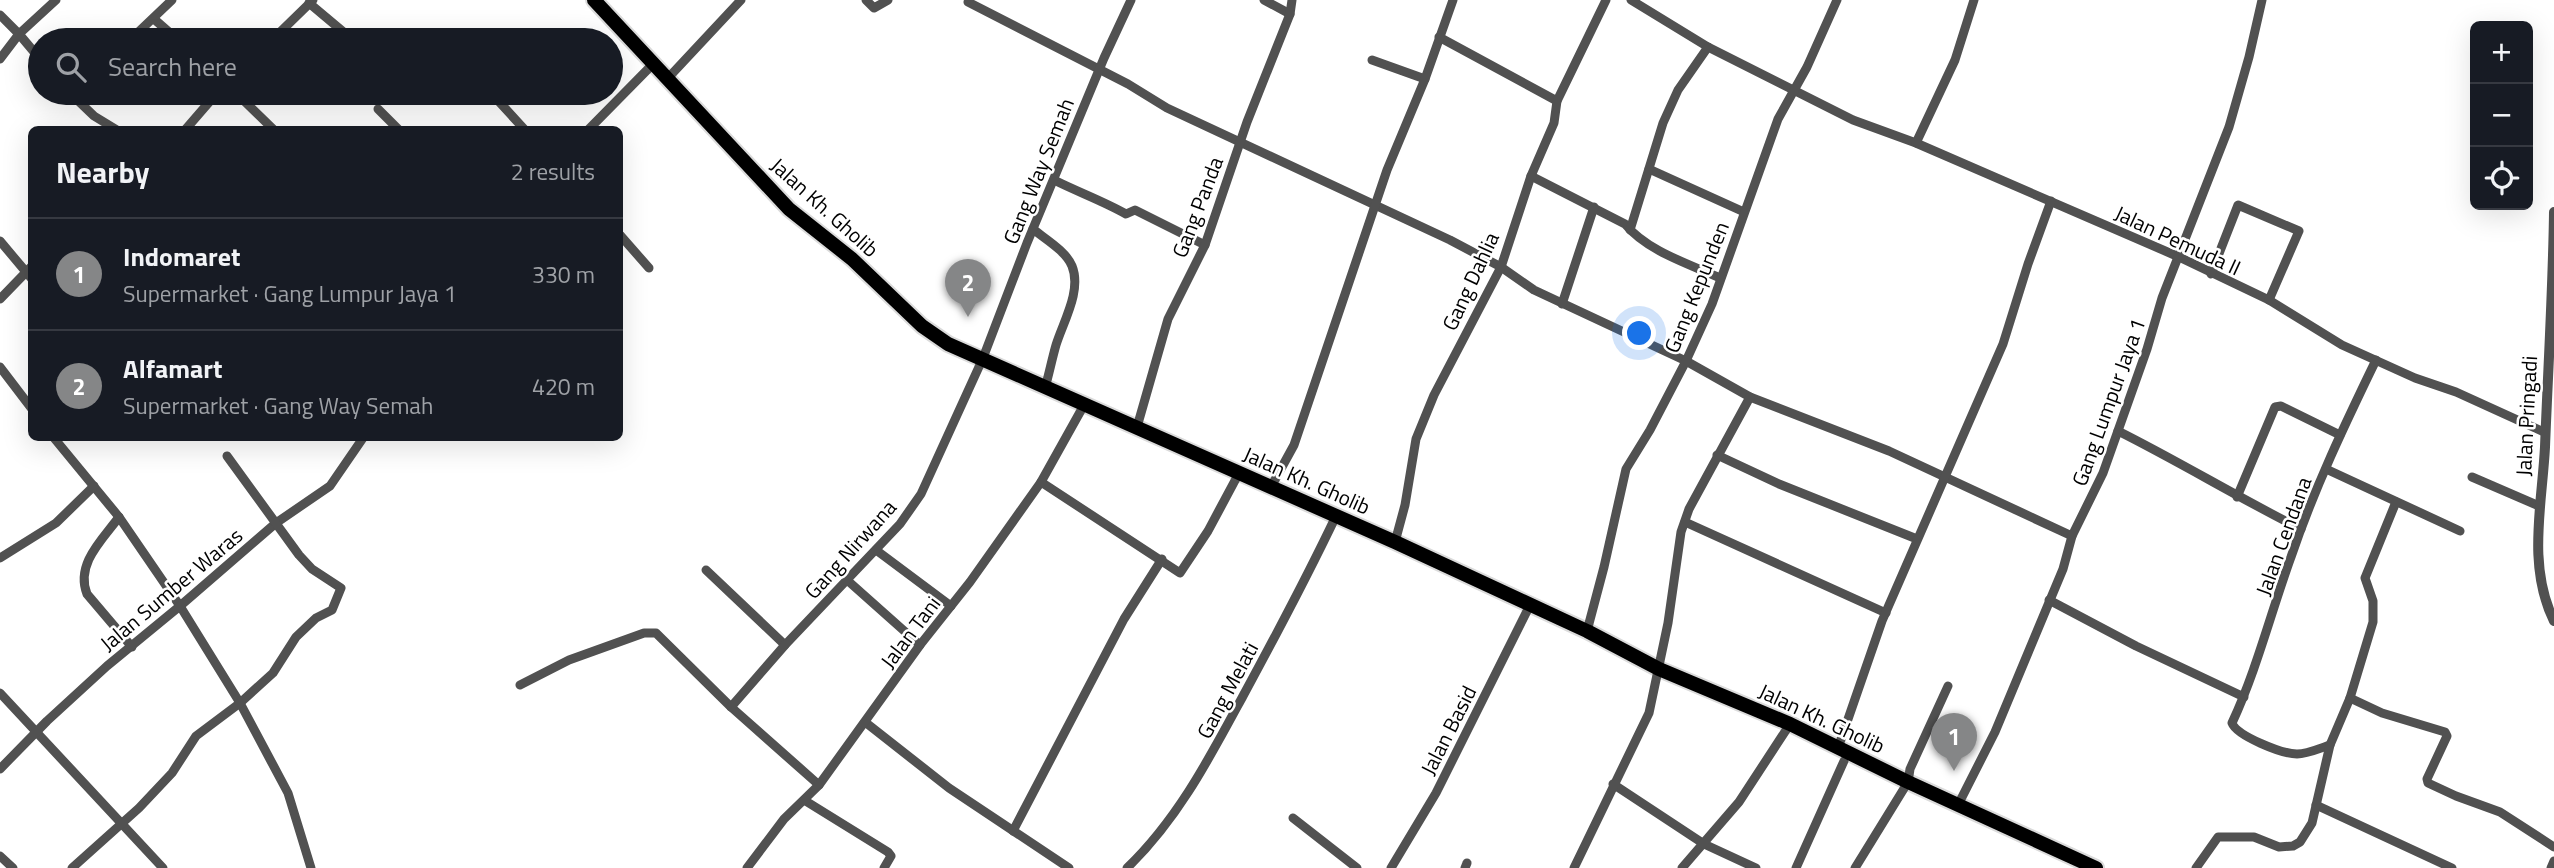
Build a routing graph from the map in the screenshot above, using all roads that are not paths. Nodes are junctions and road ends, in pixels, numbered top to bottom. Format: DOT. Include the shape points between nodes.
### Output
graph roads {
  1 [pos="56,0"];
  2 [pos="172,0"];
  3 [pos="594,0"];
  4 [pos="741,0"];
  5 [pos="866,0"];
  6 [pos="888,0"];
  7 [pos="1131,0"];
  8 [pos="1264,0"];
  9 [pos="1292,0"];
  10 [pos="1452,0"];
  11 [pos="1606,0"];
  12 [pos="1631,0"];
  13 [pos="1837,0"];
  14 [pos="1974,0"];
  15 [pos="2262,0"];
  16 [pos="311,2"];
  17 [pos="968,2"];
  18 [pos="1290,14"];
  19 [pos="0,15"];
  20 [pos="154,19"];
  21 [pos="144,28"];
  22 [pos="164,28"];
  23 [pos="284,28"];
  24 [pos="340,28"];
  25 [pos="620,28"];
  26 [pos="623,31"];
  27 [pos="19,34"];
  28 [pos="1439,37"];
  29 [pos="28,45"];
  30 [pos="1708,47"];
  31 [pos="0,59"];
  32 [pos="1372,60"];
  33 [pos="653,64"];
  34 [pos="1099,70"];
  35 [pos="669,78"];
  36 [pos="1425,79"];
  37 [pos="1793,88"];
  38 [pos="623,94"];
  39 [pos="1557,101"];
  40 [pos="83,105"];
  41 [pos="207,105"];
  42 [pos="248,105"];
  43 [pos="502,105"];
  44 [pos="613,105"];
  45 [pos="378,109"];
  46 [pos="110,126"];
  47 [pos="187,126"];
  48 [pos="270,126"];
  49 [pos="395,126"];
  50 [pos="521,126"];
  51 [pos="592,126"];
  52 [pos="1241,140"];
  53 [pos="1916,144"];
  54 [pos="1649,169"];
  55 [pos="1531,176"];
  56 [pos="1054,180"];
  57 [pos="2051,201"];
  58 [pos="1376,204"];
  59 [pos="1594,207"];
  60 [pos="1744,212"];
  61 [pos="2554,212"];
  62 [pos="1033,229"];
  63 [pos="1630,230"];
  64 [pos="623,238"];
  65 [pos="0,242"];
  66 [pos="1205,244"];
  67 [pos="2554,254"];
  68 [pos="2179,257"];
  69 [pos="1501,267"];
  70 [pos="649,268"];
  71 [pos="28,271"];
  72 [pos="28,273"];
  73 [pos="2211,274"];
  74 [pos="1720,278"];
  75 [pos="0,299"];
  76 [pos="2269,300"];
  77 [pos="1562,304"];
  78 [pos="983,358"];
  79 [pos="2376,360"];
  80 [pos="1686,361"];
  81 [pos="0,368"];
  82 [pos="1045,388"];
  83 [pos="1750,397"];
  84 [pos="28,404"];
  85 [pos="1083,405"];
  86 [pos="1137,427"];
  87 [pos="2118,431"];
  88 [pos="2544,432"];
  89 [pos="2340,435"];
  90 [pos="56,441"];
  91 [pos="361,441"];
  92 [pos="2549,447"];
  93 [pos="1717,455"];
  94 [pos="227,456"];
  95 [pos="2326,469"];
  96 [pos="1239,473"];
  97 [pos="2472,477"];
  98 [pos="1945,478"];
  99 [pos="1041,482"];
  100 [pos="94,486"];
  101 [pos="1271,487"];
  102 [pos="2237,497"];
  103 [pos="2396,502"];
  104 [pos="2539,506"];
  105 [pos="1336,516"];
  106 [pos="119,517"];
  107 [pos="1685,522"];
  108 [pos="276,523"];
  109 [pos="2301,529"];
  110 [pos="2460,531"];
  111 [pos="2073,536"];
  112 [pos="1917,539"];
  113 [pos="1395,542"];
  114 [pos="876,550"];
  115 [pos="0,558"];
  116 [pos="1162,559"];
  117 [pos="706,570"];
  118 [pos="847,580"];
  119 [pos="2049,600"];
  120 [pos="180,606"];
  121 [pos="951,606"];
  122 [pos="1530,606"];
  123 [pos="1886,613"];
  124 [pos="2554,621"];
  125 [pos="1587,631"];
  126 [pos="785,645"];
  127 [pos="920,645"];
  128 [pos="132,647"];
  129 [pos="1660,669"];
  130 [pos="520,685"];
  131 [pos="1948,686"];
  132 [pos="0,693"];
  133 [pos="2244,697"];
  134 [pos="2350,698"];
  135 [pos="240,703"];
  136 [pos="731,707"];
  137 [pos="865,722"];
  138 [pos="1790,724"];
  139 [pos="35,733"];
  140 [pos="2330,745"];
  141 [pos="1841,754"];
  142 [pos="0,769"];
  143 [pos="1909,782"];
  144 [pos="1613,784"];
  145 [pos="819,785"];
  146 [pos="804,800"];
  147 [pos="1958,805"];
  148 [pos="2316,805"];
  149 [pos="1293,818"];
  150 [pos="123,822"];
  151 [pos="1013,831"];
  152 [pos="1704,844"];
  153 [pos="2554,847"];
  154 [pos="0,856"];
  155 [pos="2554,861"];
  156 [pos="13,868"];
  157 [pos="72,868"];
  158 [pos="163,868"];
  159 [pos="311,868"];
  160 [pos="747,868"];
  161 [pos="884,868"];
  162 [pos="1069,868"];
  163 [pos="1127,868"];
  164 [pos="1357,868"];
  165 [pos="1391,868"];
  166 [pos="1574,868"];
  167 [pos="1682,868"];
  168 [pos="1756,868"];
  169 [pos="1796,868"];
  170 [pos="1855,868"];
  171 [pos="2096,868"];
  172 [pos="2196,868"];
  173 [pos="2452,868"];
  174 [pos="2551,868"];
  1 -- 27 [label="street"];
  2 -- 20 [label="street"];
  3 -- 25 [label="main road, Jalan Kh. Gholib"];
  4 -- 35 [label="street"];
  5 -- 6 [label="street" via="874,8"];
  7 -- 34 [label="street, Gang Way Semah"];
  8 -- 18 [label="street"];
  9 -- 18 [label="street, Gang Panda"];
  10 -- 28 [label="street"];
  11 -- 39 [label="street, Gang Dahlia"];
  12 -- 30 [label="street, Jalan Pemuda II"];
  13 -- 37 [label="street, Gang Kepunden"];
  14 -- 53 [label="street" via="1955,60"];
  15 -- 68 [label="street, Gang Lumpur Jaya 1" via="2229,127"];
  16 -- 23 [label="street"];
  16 -- 24 [label="street"];
  17 -- 34 [label="street"];
  18 -- 52 [label="street, Gang Panda"];
  19 -- 27 [label="street"];
  20 -- 21 [label="street"];
  20 -- 22 [label="street"];
  26 -- 33 [label="main road, Jalan Kh. Gholib"];
  27 -- 29 [label="street"];
  27 -- 31 [label="street"];
  28 -- 36 [label="street"];
  28 -- 39 [label="street"];
  30 -- 37 [label="street, Jalan Pemuda II"];
  30 -- 54 [label="street" via="1678,90"];
  32 -- 36 [label="street"];
  33 -- 35 [label="main road, Jalan Kh. Gholib"];
  33 -- 38 [label="street"];
  34 -- 52 [label="street"];
  34 -- 56 [label="street, Gang Way Semah"];
  35 -- 78 [label="main road, Jalan Kh. Gholib" via="789,209 852,259 922,326 948,344"];
  36 -- 58 [label="street"];
  37 -- 53 [label="street, Jalan Pemuda II" via="1853,120"];
  37 -- 60 [label="street, Gang Kepunden"];
  39 -- 55 [label="street, Gang Dahlia" via="1554,123"];
  40 -- 46 [label="street"];
  41 -- 47 [label="street"];
  42 -- 48 [label="street"];
  43 -- 50 [label="street"];
  44 -- 51 [label="street"];
  45 -- 49 [label="street"];
  52 -- 58 [label="street"];
  52 -- 66 [label="street, Gang Panda"];
  53 -- 57 [label="street, Jalan Pemuda II"];
  54 -- 60 [label="street"];
  54 -- 63 [label="street"];
  55 -- 59 [label="street"];
  55 -- 69 [label="street, Gang Dahlia"];
  56 -- 62 [label="street, Gang Way Semah"];
  56 -- 66 [label="street"];
  57 -- 68 [label="street, Jalan Pemuda II"];
  57 -- 98 [label="street" via="2003,344"];
  58 -- 69 [label="street"];
  58 -- 101 [label="street" via="1294,445"];
  59 -- 63 [label="street"];
  59 -- 77 [label="street"];
  60 -- 74 [label="street, Gang Kepunden"];
  61 -- 67 [label="street, Jalan Pringadi"];
  62 -- 78 [label="street, Gang Way Semah"];
  62 -- 82 [label="street" via="1072,264 1074,275"];
  63 -- 74 [label="street" via="1662,252"];
  64 -- 70 [label="street"];
  65 -- 71 [label="street"];
  66 -- 86 [label="street, Gang Panda" via="1168,319"];
  67 -- 88 [label="street, Jalan Pringadi"];
  68 -- 73 [label="street, Jalan Pemuda II"];
  68 -- 87 [label="street, Gang Lumpur Jaya 1"];
  69 -- 77 [label="street"];
  69 -- 113 [label="street, Gang Dahlia" via="1416,439"];
  72 -- 75 [label="street"];
  73 -- 76 [label="street, Jalan Pemuda II"];
  73 -- 76 [label="street" via="2238,205 2299,231"];
  74 -- 80 [label="street, Gang Kepunden"];
  76 -- 79 [label="street, Jalan Pemuda II" via="2342,345"];
  77 -- 80 [label="street"];
  78 -- 82 [label="main road, Jalan Kh. Gholib"];
  78 -- 114 [label="street, Gang Nirwana" via="921,494"];
  79 -- 88 [label="street, Jalan Pemuda II"];
  79 -- 89 [label="street, Jalan Cendana"];
  80 -- 83 [label="street"];
  80 -- 125 [label="street, Gang Kepunden" via="1626,469"];
  81 -- 84 [label="street"];
  82 -- 85 [label="main road, Jalan Kh. Gholib"];
  83 -- 93 [label="street"];
  83 -- 98 [label="street"];
  85 -- 86 [label="main road, Jalan Kh. Gholib"];
  85 -- 99 [label="street, Jalan Tani"];
  86 -- 96 [label="main road, Jalan Kh. Gholib"];
  87 -- 102 [label="street"];
  87 -- 111 [label="street, Gang Lumpur Jaya 1"];
  88 -- 92 [label="street, Jalan Pringadi"];
  89 -- 95 [label="street, Jalan Cendana"];
  89 -- 102 [label="street" via="2275,407"];
  90 -- 100 [label="street"];
  91 -- 108 [label="street, Jalan Sumber Waras" via="330,486"];
  92 -- 104 [label="street, Jalan Pringadi"];
  93 -- 107 [label="street"];
  93 -- 112 [label="street"];
  94 -- 108 [label="street"];
  95 -- 103 [label="street"];
  95 -- 109 [label="street, Jalan Cendana"];
  96 -- 101 [label="main road, Jalan Kh. Gholib"];
  96 -- 116 [label="street" via="1180,573"];
  97 -- 104 [label="street"];
  98 -- 111 [label="street"];
  98 -- 112 [label="street"];
  99 -- 116 [label="street"];
  99 -- 121 [label="street, Jalan Tani"];
  100 -- 106 [label="street"];
  100 -- 115 [label="street" via="56,523"];
  101 -- 105 [label="main road, Jalan Kh. Gholib"];
  102 -- 109 [label="street"];
  103 -- 110 [label="street"];
  103 -- 134 [label="street" via="2365,578 2373,601 2373,622"];
  104 -- 124 [label="street, Jalan Pringadi" via="2539,573"];
  105 -- 113 [label="main road, Jalan Kh. Gholib"];
  105 -- 163 [label="street, Gang Melati" via="1198,779 1153,843"];
  106 -- 120 [label="street"];
  106 -- 128 [label="street" via="86,563 83,585"];
  107 -- 123 [label="street"];
  107 -- 129 [label="street"];
  108 -- 120 [label="street, Jalan Sumber Waras"];
  108 -- 135 [label="street" via="312,569 341,588 332,610 296,637 273,673"];
  109 -- 133 [label="street, Jalan Cendana"];
  111 -- 119 [label="street, Gang Lumpur Jaya 1"];
  112 -- 123 [label="street"];
  113 -- 122 [label="main road, Jalan Kh. Gholib"];
  114 -- 118 [label="street, Gang Nirwana"];
  114 -- 121 [label="street"];
  116 -- 151 [label="street" via="1124,619"];
  117 -- 126 [label="street"];
  118 -- 126 [label="street, Gang Nirwana"];
  118 -- 127 [label="street"];
  119 -- 133 [label="street"];
  119 -- 147 [label="street, Gang Lumpur Jaya 1" via="1995,732"];
  120 -- 128 [label="street, Jalan Sumber Waras"];
  120 -- 135 [label="street"];
  121 -- 127 [label="street, Jalan Tani"];
  122 -- 125 [label="main road, Jalan Kh. Gholib"];
  122 -- 165 [label="street, Jalan Basid" via="1436,793"];
  123 -- 141 [label="street"];
  125 -- 129 [label="main road, Jalan Kh. Gholib"];
  126 -- 136 [label="street, Gang Nirwana"];
  127 -- 137 [label="street, Jalan Tani"];
  128 -- 139 [label="street, Jalan Sumber Waras"];
  129 -- 138 [label="main road, Jalan Kh. Gholib"];
  129 -- 144 [label="street" via="1649,713"];
  130 -- 136 [label="street" via="569,660 650,632 664,638"];
  131 -- 143 [label="street" via="1910,769"];
  132 -- 139 [label="street"];
  133 -- 140 [label="street, Jalan Cendana" via="2232,727 2266,746 2299,755"];
  134 -- 140 [label="street"];
  134 -- 153 [label="street" via="2445,732 2445,744 2428,783 2500,812"];
  135 -- 150 [label="street" via="196,736 172,773"];
  135 -- 159 [label="street" via="288,793"];
  136 -- 145 [label="street"];
  137 -- 145 [label="street, Jalan Tani"];
  137 -- 151 [label="street"];
  138 -- 141 [label="main road, Jalan Kh. Gholib"];
  138 -- 152 [label="street" via="1739,802"];
  139 -- 142 [label="street, Jalan Sumber Waras"];
  139 -- 150 [label="street"];
  140 -- 148 [label="street"];
  141 -- 143 [label="main road, Jalan Kh. Gholib"];
  141 -- 169 [label="street"];
  143 -- 147 [label="main road, Jalan Kh. Gholib"];
  143 -- 170 [label="street"];
  144 -- 152 [label="street"];
  144 -- 166 [label="street"];
  145 -- 146 [label="street, Jalan Tani"];
  146 -- 160 [label="street, Jalan Tani"];
  146 -- 161 [label="street" via="888,852 891,856"];
  147 -- 171 [label="main road, Jalan Kh. Gholib"];
  148 -- 172 [label="street" via="2312,823 2293,846 2278,847 2254,837 2218,838"];
  148 -- 173 [label="street"];
  149 -- 164 [label="street"];
  150 -- 157 [label="street"];
  150 -- 158 [label="street"];
  151 -- 162 [label="street"];
  152 -- 167 [label="street"];
  152 -- 168 [label="street"];
  154 -- 156 [label="street"];
  155 -- 174 [label="street"];
}
